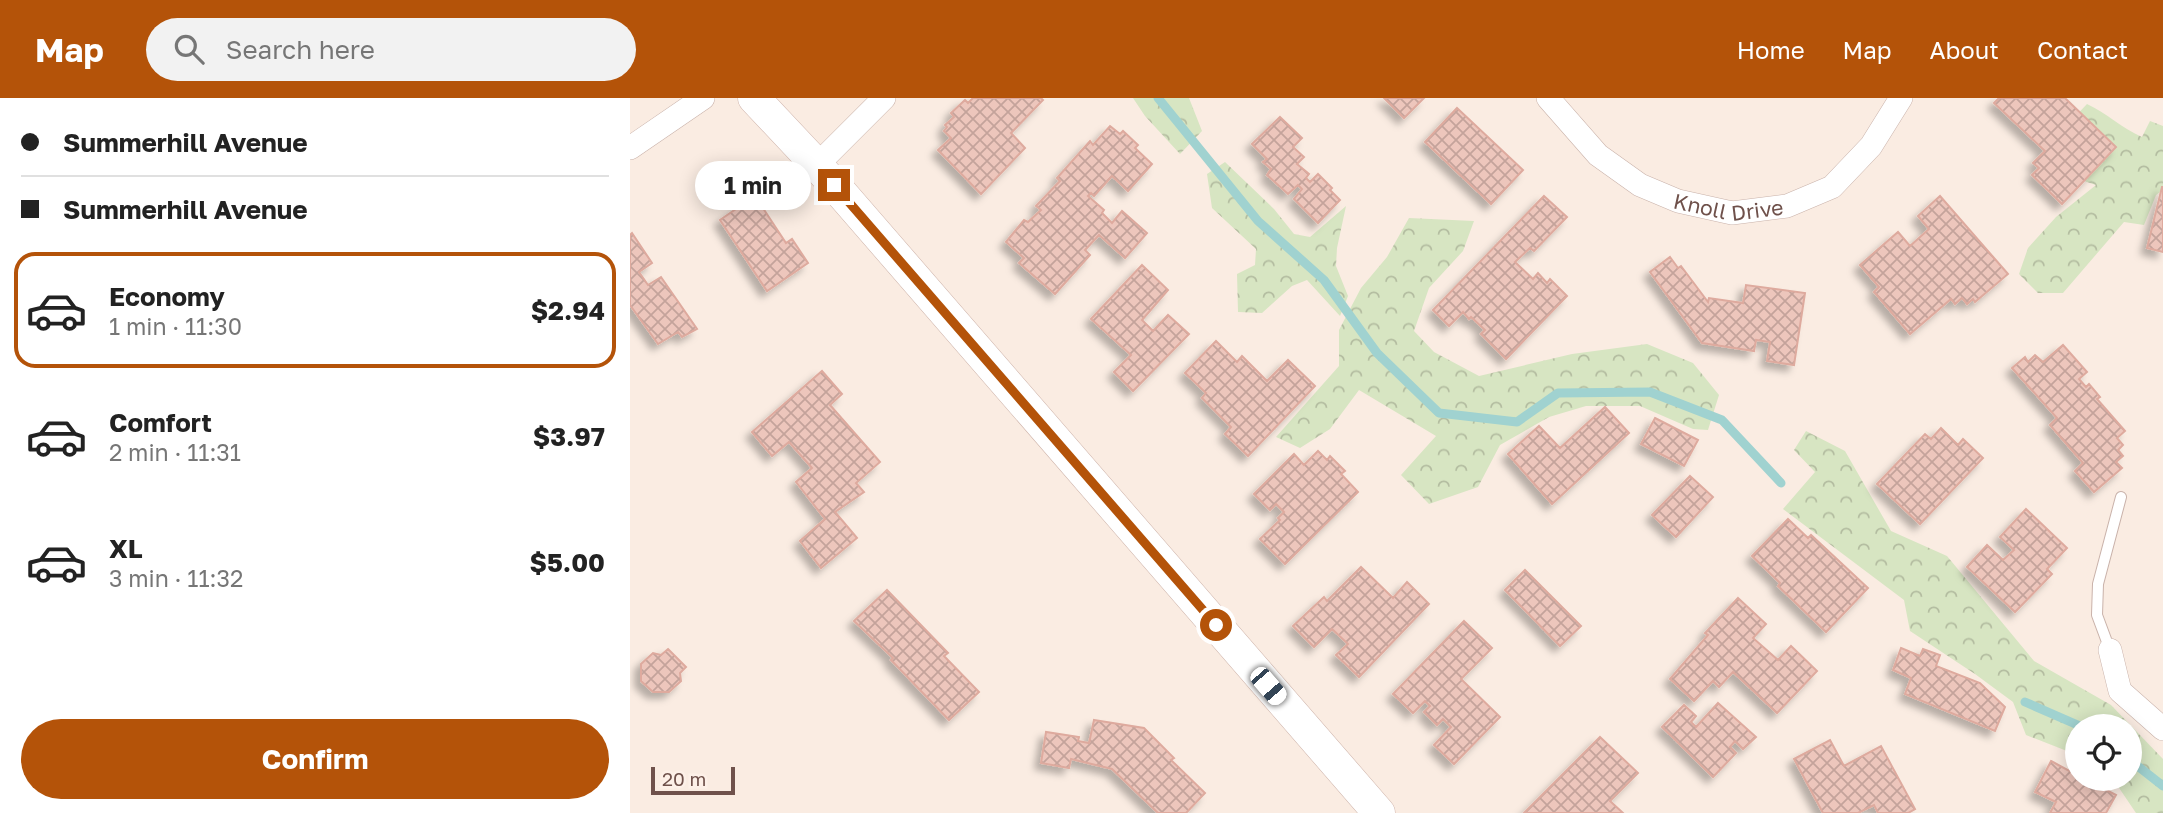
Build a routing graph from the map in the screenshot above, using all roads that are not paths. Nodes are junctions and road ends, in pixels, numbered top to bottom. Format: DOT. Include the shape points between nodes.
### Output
graph roads {
  1 [pos="703,98"];
  2 [pos="754,98"];
  3 [pos="884,98"];
  4 [pos="1548,98"];
  5 [pos="1901,98"];
  6 [pos="630,148"];
  7 [pos="817,165"];
  8 [pos="2121,497"];
  9 [pos="2110,650"];
  10 [pos="2163,729"];
  11 [pos="1379,813"];
  1 -- 6 [label="street"];
  2 -- 7 [label="street"];
  3 -- 7 [label="street"];
  4 -- 5 [label="street, Knoll Drive" via="1598,155 1640,185 1678,201 1732,213 1787,206 1832,187 1871,146"];
  7 -- 11 [label="street"];
  8 -- 9 [label="lane" via="2098,584 2097,615"];
  9 -- 10 [label="street" via="2120,691"];
}
